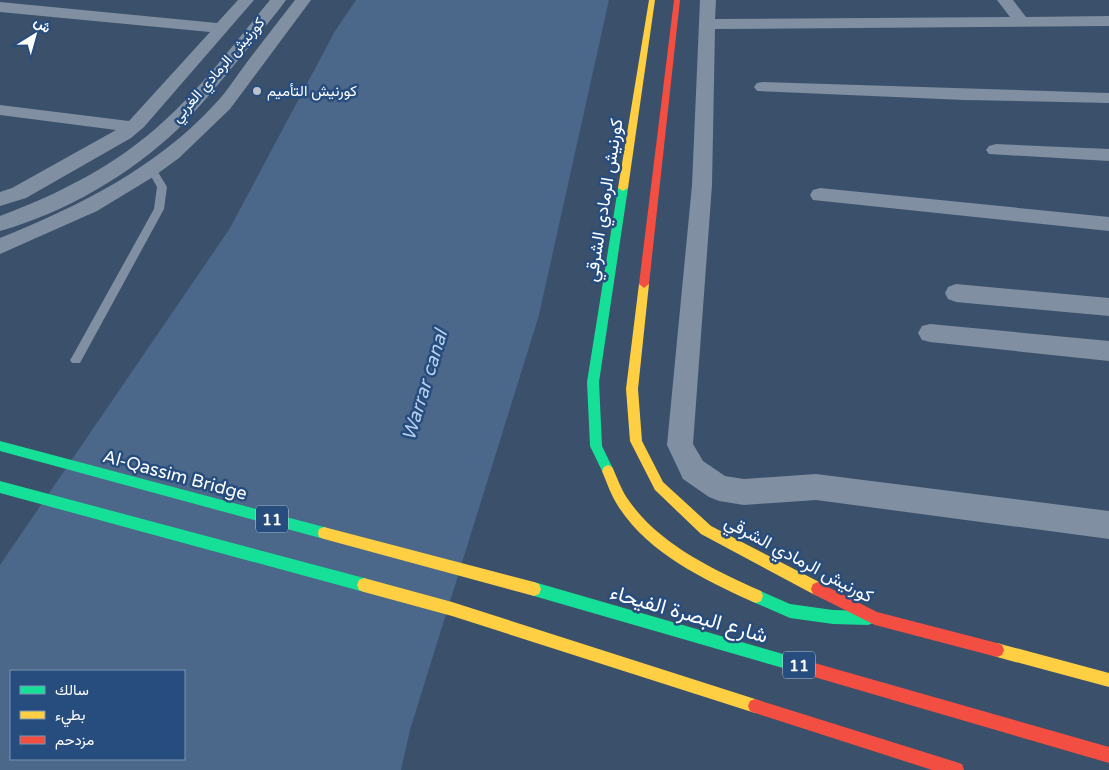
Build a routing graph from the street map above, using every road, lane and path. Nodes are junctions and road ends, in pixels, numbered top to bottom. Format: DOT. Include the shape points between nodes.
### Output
graph roads {
  1 [pos="246,0"];
  2 [pos="278,0"];
  3 [pos="303,0"];
  4 [pos="652,0"];
  5 [pos="677,0"];
  6 [pos="1005,0"];
  7 [pos="0,7"];
  8 [pos="708,12"];
  9 [pos="1109,21"];
  10 [pos="1022,22"];
  11 [pos="222,28"];
  12 [pos="763,87"];
  13 [pos="1109,98"];
  14 [pos="0,110"];
  15 [pos="133,127"];
  16 [pos="996,150"];
  17 [pos="1109,155"];
  18 [pos="642,168"];
  19 [pos="152,169"];
  20 [pos="820,195"];
  21 [pos="0,199"];
  22 [pos="0,224"];
  23 [pos="1109,224"];
  24 [pos="0,246"];
  25 [pos="956,293"];
  26 [pos="1109,307"];
  27 [pos="930,333"];
  28 [pos="1109,350"];
  29 [pos="76,360"];
  30 [pos="0,446"];
  31 [pos="0,487"];
  32 [pos="1109,525"];
  33 [pos="490,576"];
  34 [pos="875,618"];
  35 [pos="1109,680"];
  36 [pos="1109,755"];
  37 [pos="956,770"];
  1 -- 11 [label="street"];
  2 -- 22 [label="street, كورنيش الرمادي الغربي" via="190,107 162,133 84,187"];
  3 -- 19 [label="street, كورنيش الرمادي الغربي" via="222,108 192,138"];
  4 -- 18 [label="main road, كورنيش الرمادي الشرقي"];
  5 -- 18 [label="main road, كورنيش الرمادي الشرقي"];
  6 -- 10 [label="street"];
  7 -- 11 [label="street"];
  8 -- 10 [label="street"];
  8 -- 32 [label="street" via="702,185 680,445 693,470 719,488 744,492 816,488"];
  9 -- 10 [label="street"];
  11 -- 15 [label="street"];
  12 -- 13 [label="street"];
  14 -- 15 [label="street"];
  15 -- 21 [label="street" via="19,193"];
  16 -- 17 [label="street"];
  18 -- 34 [label="main road, كورنيش الرمادي الشرقي" via="632,389 636,442 659,486 706,530"];
  18 -- 34 [label="main road, كورنيش الرمادي الشرقي" via="593,382 596,446 623,504 647,532 680,556 733,586 790,611"];
  19 -- 24 [label="street, كورنيش الرمادي الغربي" via="106,198"];
  19 -- 29 [label="lane" via="162,187 159,209"];
  20 -- 23 [label="street"];
  25 -- 26 [label="street"];
  27 -- 28 [label="street"];
  30 -- 33 [label="main road, Al-Qassim Bridge / 11"];
  31 -- 37 [label="main road, 11" via="452,609"];
  33 -- 36 [label="main road, شارع البصرة الفيحاء / 11"];
  34 -- 35 [label="main road"];
}
